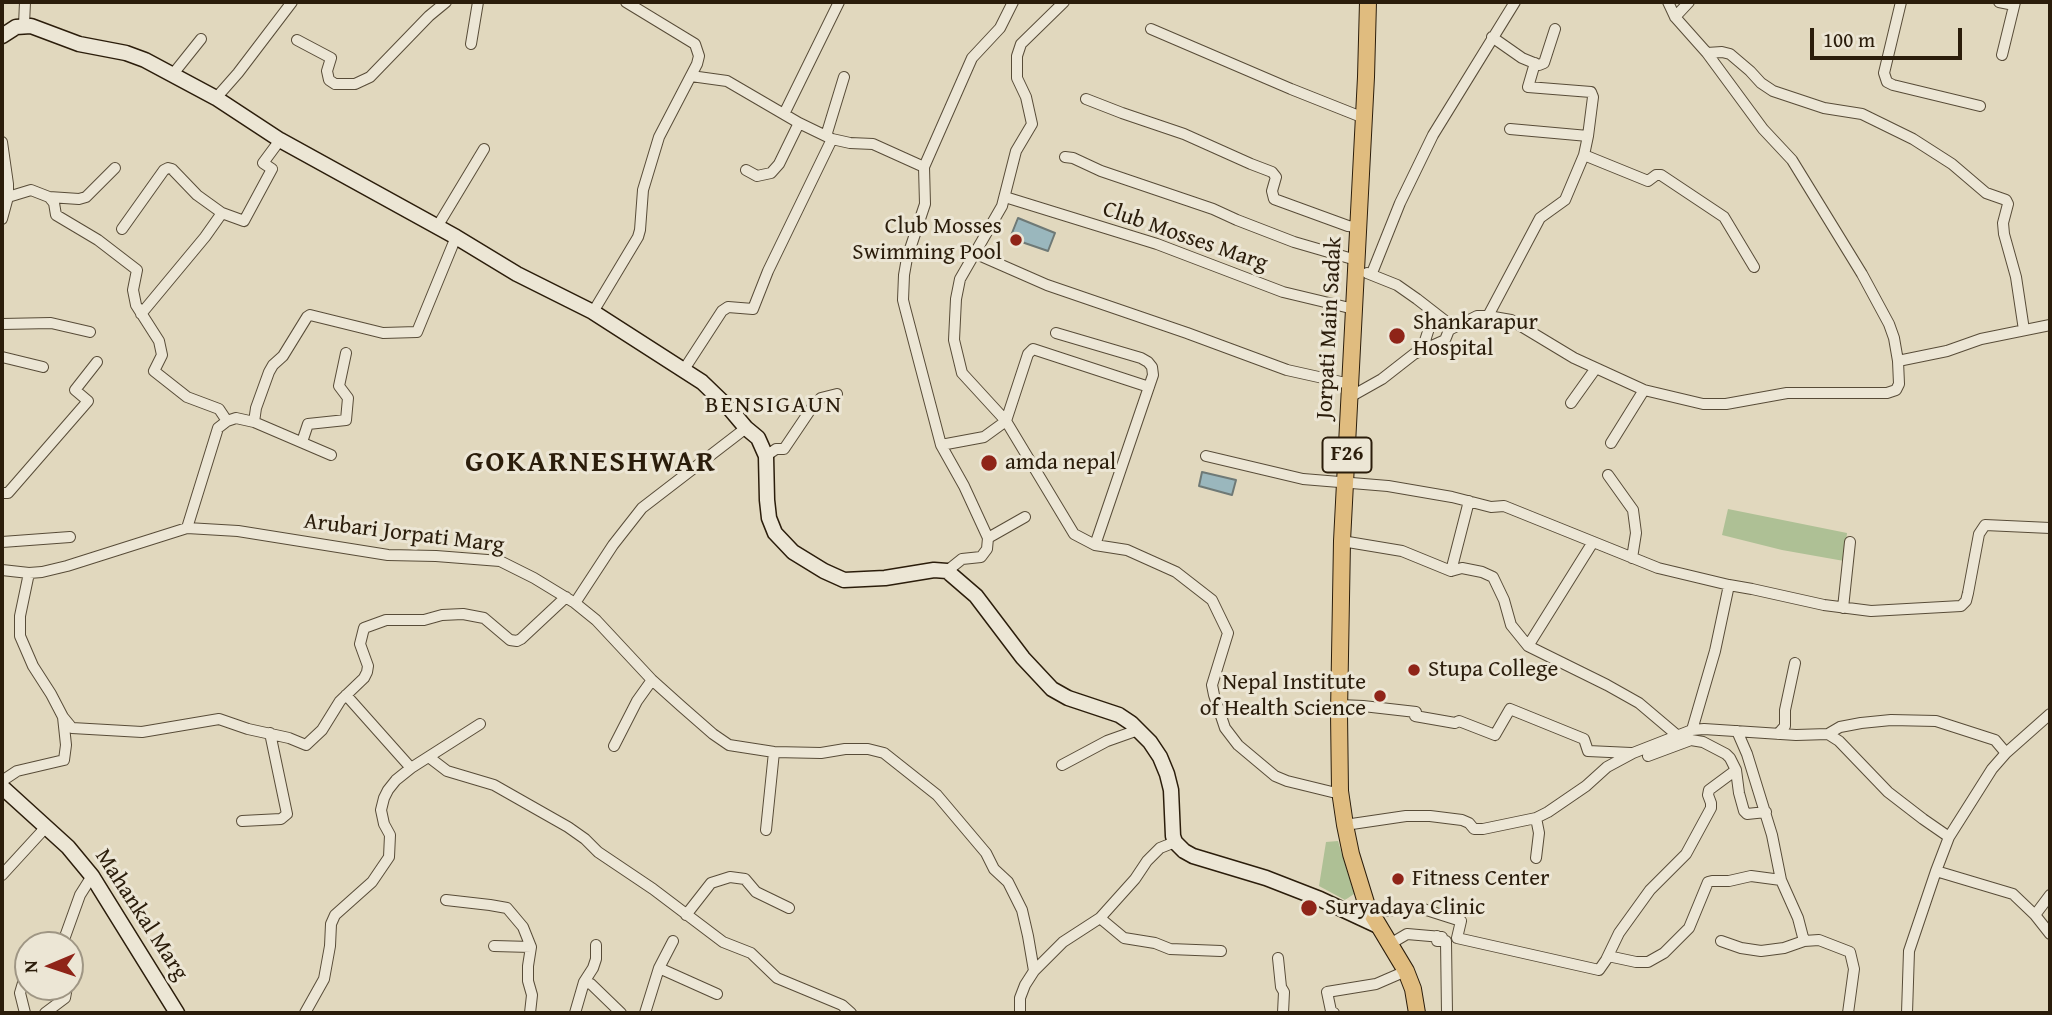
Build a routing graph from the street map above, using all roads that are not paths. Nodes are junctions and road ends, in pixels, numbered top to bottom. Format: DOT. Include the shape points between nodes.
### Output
graph roads {
  1 [pos="25,2"];
  2 [pos="292,2"];
  3 [pos="446,2"];
  4 [pos="478,2"];
  5 [pos="626,2"];
  6 [pos="839,2"];
  7 [pos="1013,2"];
  8 [pos="1064,2"];
  9 [pos="1368,2"];
  10 [pos="1515,2"];
  11 [pos="1668,2"];
  12 [pos="1689,2"];
  13 [pos="1901,2"];
  14 [pos="1999,2"];
  15 [pos="2014,3"];
  16 [pos="635,6"];
  17 [pos="1675,17"];
  18 [pos="24,25"];
  19 [pos="1150,29"];
  20 [pos="1555,29"];
  21 [pos="2,36"];
  22 [pos="1492,37"];
  23 [pos="201,39"];
  24 [pos="297,40"];
  25 [pos="471,44"];
  26 [pos="1707,52"];
  27 [pos="2002,55"];
  28 [pos="1535,63"];
  29 [pos="173,74"];
  30 [pos="691,76"];
  31 [pos="844,77"];
  32 [pos="216,98"];
  33 [pos="1086,99"];
  34 [pos="1980,106"];
  35 [pos="784,114"];
  36 [pos="1364,118"];
  37 [pos="799,123"];
  38 [pos="1510,129"];
  39 [pos="1588,136"];
  40 [pos="829,138"];
  41 [pos="280,140"];
  42 [pos="2,142"];
  43 [pos="484,149"];
  44 [pos="1584,155"];
  45 [pos="1065,157"];
  46 [pos="924,167"];
  47 [pos="115,168"];
  48 [pos="746,170"];
  49 [pos="8,197"];
  50 [pos="49,197"];
  51 [pos="1005,197"];
  52 [pos="222,213"];
  53 [pos="2,218"];
  54 [pos="437,227"];
  55 [pos="1358,227"];
  56 [pos="122,229"];
  57 [pos="456,237"];
  58 [pos="974,253"];
  59 [pos="1754,267"];
  60 [pos="1361,268"];
  61 [pos="1354,309"];
  62 [pos="593,312"];
  63 [pos="1434,313"];
  64 [pos="141,314"];
  65 [pos="1488,316"];
  66 [pos="2,324"];
  67 [pos="2050,325"];
  68 [pos="1449,330"];
  69 [pos="2024,330"];
  70 [pos="90,332"];
  71 [pos="1056,333"];
  72 [pos="1422,350"];
  73 [pos="346,353"];
  74 [pos="2,357"];
  75 [pos="1898,361"];
  76 [pos="97,362"];
  77 [pos="43,367"];
  78 [pos="1596,368"];
  79 [pos="683,371"];
  80 [pos="1149,387"];
  81 [pos="1644,390"];
  82 [pos="1350,391"];
  83 [pos="837,394"];
  84 [pos="1571,403"];
  85 [pos="227,421"];
  86 [pos="1006,421"];
  87 [pos="254,422"];
  88 [pos="746,428"];
  89 [pos="302,442"];
  90 [pos="1611,443"];
  91 [pos="941,445"];
  92 [pos="331,455"];
  93 [pos="766,456"];
  94 [pos="1206,456"];
  95 [pos="1608,475"];
  96 [pos="1345,482"];
  97 [pos="2,494"];
  98 [pos="1469,501"];
  99 [pos="1025,517"];
  100 [pos="187,528"];
  101 [pos="2050,528"];
  102 [pos="70,537"];
  103 [pos="988,538"];
  104 [pos="1342,541"];
  105 [pos="2,542"];
  106 [pos="1593,542"];
  107 [pos="1850,542"];
  108 [pos="1095,545"];
  109 [pos="1632,558"];
  110 [pos="2,570"];
  111 [pos="1451,570"];
  112 [pos="947,571"];
  113 [pos="29,573"];
  114 [pos="1729,585"];
  115 [pos="571,600"];
  116 [pos="1843,608"];
  117 [pos="1528,646"];
  118 [pos="1795,663"];
  119 [pos="652,680"];
  120 [pos="346,695"];
  121 [pos="1339,705"];
  122 [pos="2050,714"];
  123 [pos="63,717"];
  124 [pos="480,724"];
  125 [pos="1138,730"];
  126 [pos="1692,730"];
  127 [pos="1737,731"];
  128 [pos="270,733"];
  129 [pos="1777,734"];
  130 [pos="1828,734"];
  131 [pos="1678,736"];
  132 [pos="614,746"];
  133 [pos="774,752"];
  134 [pos="1633,753"];
  135 [pos="2006,753"];
  136 [pos="1648,757"];
  137 [pos="430,758"];
  138 [pos="1062,765"];
  139 [pos="411,768"];
  140 [pos="1736,770"];
  141 [pos="2,784"];
  142 [pos="1340,791"];
  143 [pos="1766,812"];
  144 [pos="1536,818"];
  145 [pos="242,821"];
  146 [pos="1345,825"];
  147 [pos="46,827"];
  148 [pos="766,830"];
  149 [pos="1949,837"];
  150 [pos="1175,842"];
  151 [pos="1535,858"];
  152 [pos="1936,871"];
  153 [pos="2,874"];
  154 [pos="92,876"];
  155 [pos="1782,880"];
  156 [pos="2050,895"];
  157 [pos="446,900"];
  158 [pos="1367,906"];
  159 [pos="789,908"];
  160 [pos="686,915"];
  161 [pos="2035,915"];
  162 [pos="1100,918"];
  163 [pos="1378,926"];
  164 [pos="67,931"];
  165 [pos="2050,934"];
  166 [pos="1437,936"];
  167 [pos="1457,938"];
  168 [pos="673,941"];
  169 [pos="1804,941"];
  170 [pos="1721,942"];
  171 [pos="1391,944"];
  172 [pos="596,945"];
  173 [pos="494,946"];
  174 [pos="531,947"];
  175 [pos="1221,951"];
  176 [pos="1608,956"];
  177 [pos="1278,958"];
  178 [pos="659,968"];
  179 [pos="1034,971"];
  180 [pos="1406,971"];
  181 [pos="584,982"];
  182 [pos="717,994"];
  183 [pos="61,1001"];
  184 [pos="45,1013"];
  185 [pos="177,1013"];
  186 [pos="305,1013"];
  187 [pos="530,1013"];
  188 [pos="575,1013"];
  189 [pos="621,1013"];
  190 [pos="645,1013"];
  191 [pos="851,1013"];
  192 [pos="1020,1013"];
  193 [pos="1283,1013"];
  194 [pos="1334,1013"];
  195 [pos="1417,1013"];
  196 [pos="1447,1013"];
  197 [pos="1848,1013"];
  198 [pos="1907,1013"];
  1 -- 18 [label="street"];
  2 -- 32 [label="street"];
  3 -- 24 [label="street" via="370,78 355,84 329,80 331,58"];
  4 -- 25 [label="street"];
  5 -- 16 [label="street"];
  6 -- 35 [label="street"];
  7 -- 46 [label="street" via="1000,28 972,58"];
  8 -- 51 [label="street" via="1021,44 1017,56 1017,78 1032,124 1016,151"];
  9 -- 36 [label="main road, Jorpati Main Sadak / F26"];
  10 -- 22 [label="street"];
  11 -- 17 [label="street"];
  12 -- 17 [label="street"];
  13 -- 34 [label="street" via="1884,73 1887,82"];
  14 -- 15 [label="street"];
  15 -- 27 [label="street"];
  16 -- 30 [label="street" via="695,44 699,56"];
  17 -- 26 [label="street"];
  18 -- 21 [label="main road"];
  18 -- 29 [label="main road" via="79,44 136,56"];
  19 -- 36 [label="street"];
  20 -- 28 [label="street" via="1544,63"];
  22 -- 28 [label="street"];
  22 -- 60 [label="street"];
  23 -- 29 [label="street"];
  26 -- 69 [label="street" via="1730,54 1773,91 1824,108 1862,114 1913,139 1992,197 2006,200 2004,234"];
  26 -- 75 [label="street" via="1763,129 1792,160 1834,227 1889,324"];
  28 -- 39 [label="street" via="1528,88 1591,92"];
  29 -- 32 [label="main road"];
  30 -- 35 [label="street" via="727,80"];
  30 -- 62 [label="street" via="659,137 640,201 638,237"];
  31 -- 40 [label="street"];
  32 -- 41 [label="main road"];
  33 -- 55 [label="street" via="1272,172 1276,177 1274,199"];
  35 -- 37 [label="street"];
  36 -- 55 [label="main road, Jorpati Main Sadak / F26"];
  37 -- 40 [label="street"];
  37 -- 48 [label="street" via="771,173 757,176"];
  38 -- 39 [label="street"];
  39 -- 44 [label="street"];
  40 -- 46 [label="street" via="873,144"];
  40 -- 79 [label="street" via="753,309 728,307 722,311"];
  41 -- 52 [label="street" via="263,163 272,169 244,221"];
  41 -- 54 [label="main road"];
  42 -- 49 [label="street"];
  43 -- 54 [label="street"];
  44 -- 59 [label="street" via="1648,181 1661,175 1724,217"];
  44 -- 65 [label="street" via="1565,200 1540,218"];
  45 -- 60 [label="street"];
  46 -- 91 [label="street" via="925,204 907,258 903,300"];
  47 -- 50 [label="street" via="86,197"];
  49 -- 50 [label="street" via="31,190"];
  49 -- 53 [label="street"];
  50 -- 64 [label="street" via="56,215 136,270 133,290"];
  51 -- 58 [label="street"];
  51 -- 61 [label="street, Club Mosses Marg" via="1157,244 1283,292"];
  52 -- 56 [label="street" via="168,169"];
  52 -- 64 [label="street"];
  54 -- 57 [label="main road"];
  55 -- 60 [label="main road, Jorpati Main Sadak / F26"];
  57 -- 62 [label="main road"];
  57 -- 87 [label="street" via="417,332 383,333 310,315 269,372"];
  58 -- 82 [label="street" via="1046,285"];
  58 -- 86 [label="street" via="960,279 954,340 962,373"];
  60 -- 61 [label="main road, Jorpati Main Sadak / F26"];
  60 -- 63 [label="street" via="1397,285"];
  61 -- 82 [label="main road, Jorpati Main Sadak / F26"];
  62 -- 79 [label="main road"];
  63 -- 68 [label="street"];
  63 -- 72 [label="street"];
  64 -- 85 [label="street" via="159,341 162,355 154,371 187,397 219,409"];
  65 -- 68 [label="street" via="1477,316"];
  65 -- 78 [label="street" via="1511,320"];
  66 -- 70 [label="street" via="51,323"];
  67 -- 69 [label="street"];
  68 -- 72 [label="street" via="1445,340"];
  69 -- 75 [label="street"];
  71 -- 80 [label="street" via="1148,362 1153,375"];
  72 -- 82 [label="street" via="1373,384"];
  73 -- 89 [label="street" via="339,386 348,398 346,420 308,424"];
  74 -- 77 [label="street"];
  75 -- 81 [label="street" via="1899,384 1887,393 1787,393 1703,404"];
  76 -- 97 [label="street" via="75,390 88,401 9,493"];
  78 -- 81 [label="street"];
  78 -- 84 [label="street"];
  79 -- 88 [label="main road" via="702,382"];
  80 -- 86 [label="street" via="1033,349"];
  80 -- 108 [label="street"];
  81 -- 90 [label="street"];
  82 -- 96 [label="main road, Jorpati Main Sadak / F26"];
  83 -- 93 [label="street" via="821,398 784,449"];
  85 -- 87 [label="street"];
  85 -- 100 [label="street" via="218,428"];
  86 -- 91 [label="street" via="984,438"];
  86 -- 108 [label="street" via="1074,534"];
  87 -- 89 [label="street"];
  88 -- 93 [label="main road" via="758,438"];
  88 -- 115 [label="street" via="642,508"];
  89 -- 92 [label="street"];
  91 -- 103 [label="street"];
  93 -- 112 [label="main road" via="769,518 775,533 807,562 844,580"];
  94 -- 96 [label="street" via="1303,479"];
  95 -- 109 [label="street" via="1633,510"];
  96 -- 98 [label="street"];
  96 -- 104 [label="main road, Jorpati Main Sadak / F26"];
  98 -- 106 [label="street" via="1504,506"];
  98 -- 111 [label="street"];
  99 -- 103 [label="street"];
  100 -- 113 [label="street, Arubari Jorpati Marg" via="67,566"];
  100 -- 115 [label="street, Arubari Jorpati Marg" via="238,530 388,555 500,561"];
  101 -- 116 [label="street" via="1985,525 1961,606"];
  102 -- 105 [label="street"];
  103 -- 112 [label="street" via="981,557 962,559"];
  104 -- 111 [label="street" via="1402,551"];
  104 -- 121 [label="main road, Jorpati Main Sadak / F26"];
  106 -- 109 [label="street"];
  106 -- 117 [label="street"];
  107 -- 116 [label="street"];
  108 -- 142 [label="street" via="1127,550 1176,572 1212,600 1228,633 1212,685 1225,728 1275,776"];
  109 -- 114 [label="street"];
  110 -- 113 [label="street, Arubari Jorpati Marg"];
  111 -- 117 [label="street" via="1493,577 1511,625"];
  112 -- 125 [label="main road" via="976,596 1052,689 1119,715"];
  113 -- 123 [label="street" via="20,636"];
  114 -- 116 [label="street"];
  114 -- 126 [label="street"];
  115 -- 119 [label="street, Arubari Jorpati Marg"];
  115 -- 120 [label="street" via="517,642 484,618 463,614 386,620 364,628 360,644 368,672"];
  117 -- 131 [label="street" via="1639,703"];
  118 -- 129 [label="street" via="1785,726"];
  119 -- 132 [label="street"];
  119 -- 133 [label="street, Arubari Jorpati Marg" via="729,744"];
  120 -- 128 [label="street" via="306,745"];
  120 -- 139 [label="street"];
  121 -- 134 [label="street" via="1416,712 1415,716 1458,722 1495,735 1510,709 1584,738 1588,751"];
  121 -- 142 [label="main road, Jorpati Main Sadak / F26"];
  122 -- 135 [label="street"];
  123 -- 128 [label="street" via="72,728 142,732 219,719"];
  123 -- 141 [label="street" via="64,760 17,771"];
  124 -- 137 [label="street"];
  125 -- 138 [label="street"];
  125 -- 150 [label="main road" via="1160,757 1167,775"];
  126 -- 127 [label="street"];
  126 -- 131 [label="street"];
  127 -- 129 [label="street"];
  127 -- 143 [label="street"];
  128 -- 145 [label="street" via="287,814 281,820"];
  129 -- 130 [label="street"];
  130 -- 135 [label="street" via="1850,724 1936,721 1995,740"];
  130 -- 149 [label="street" via="1888,792"];
  131 -- 134 [label="street"];
  133 -- 148 [label="street"];
  133 -- 179 [label="street, Arubari Jorpati Marg" via="868,749 884,753 937,795 1007,882 1021,910"];
  134 -- 144 [label="street"];
  135 -- 149 [label="street"];
  136 -- 140 [label="street" via="1694,740 1726,754"];
  137 -- 139 [label="street"];
  137 -- 160 [label="street" via="447,771 494,785 568,827"];
  139 -- 186 [label="street" via="396,780 381,810 390,835 389,857 372,882 335,915 324,979"];
  140 -- 143 [label="street" via="1744,811"];
  140 -- 176 [label="street" via="1709,790 1711,808 1686,853 1650,890"];
  141 -- 147 [label="main road, Mahankal Marg"];
  142 -- 146 [label="main road, Jorpati Main Sadak / F26"];
  143 -- 155 [label="street"];
  144 -- 146 [label="street" via="1483,829 1474,829 1462,820 1430,816"];
  144 -- 151 [label="street"];
  146 -- 158 [label="main road, Jorpati Main Sadak / F26"];
  147 -- 153 [label="street"];
  147 -- 154 [label="main road, Mahankal Marg"];
  149 -- 152 [label="street"];
  150 -- 162 [label="street" via="1147,861"];
  150 -- 163 [label="main road" via="1193,856 1266,878"];
  152 -- 161 [label="street" via="2013,894"];
  152 -- 198 [label="street" via="1909,951"];
  154 -- 164 [label="street"];
  154 -- 185 [label="main road, Mahankal Marg"];
  155 -- 169 [label="street"];
  155 -- 176 [label="street" via="1751,876 1712,881 1689,928 1664,953 1636,962"];
  156 -- 161 [label="street"];
  157 -- 174 [label="street" via="507,908 523,927"];
  158 -- 163 [label="main road, F26"];
  158 -- 167 [label="street" via="1386,911 1417,907 1461,921"];
  159 -- 160 [label="street" via="756,892 746,879 730,877 710,883"];
  160 -- 191 [label="street" via="723,942 751,953 776,978"];
  161 -- 165 [label="street"];
  162 -- 175 [label="street" via="1124,938 1170,949"];
  162 -- 179 [label="street" via="1063,942"];
  163 -- 171 [label="main road, F26"];
  166 -- 167 [label="street"];
  166 -- 171 [label="street" via="1408,934"];
  166 -- 196 [label="street" via="1437,941 1446,941"];
  167 -- 176 [label="street" via="1599,970"];
  168 -- 178 [label="street"];
  169 -- 170 [label="street" via="1761,951"];
  169 -- 197 [label="street" via="1819,940 1850,952 1854,969"];
  171 -- 180 [label="main road, F26"];
  172 -- 181 [label="street" via="596,959"];
  173 -- 174 [label="street"];
  174 -- 187 [label="street"];
  177 -- 193 [label="street"];
  178 -- 182 [label="street"];
  178 -- 190 [label="street"];
  179 -- 192 [label="street" via="1024,985"];
  180 -- 194 [label="street" via="1376,984 1327,992"];
  180 -- 195 [label="main road, F26"];
  181 -- 188 [label="street"];
  181 -- 189 [label="street"];
  183 -- 184 [label="street"];
}
